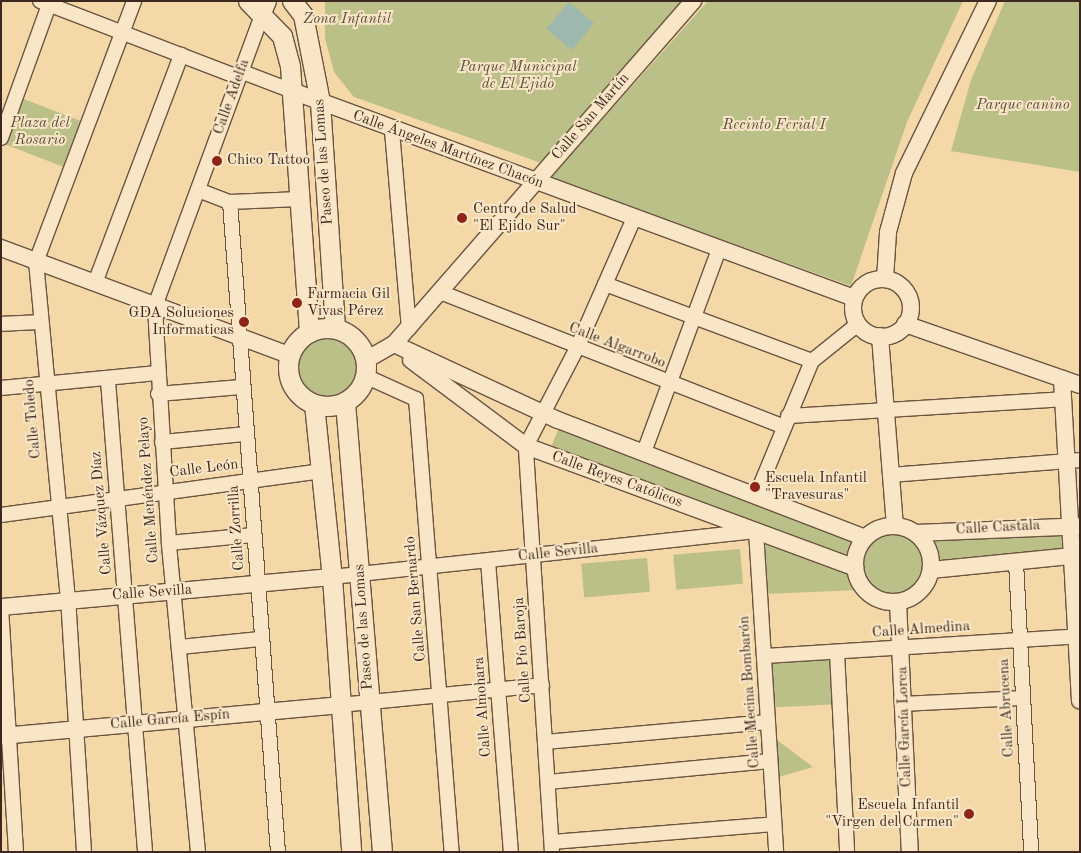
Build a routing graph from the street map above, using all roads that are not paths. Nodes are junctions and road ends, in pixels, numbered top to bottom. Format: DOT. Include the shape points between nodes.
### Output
graph roads {
  1 [pos="134,1"];
  2 [pos="248,1"];
  3 [pos="292,1"];
  4 [pos="693,1"];
  5 [pos="988,1"];
  6 [pos="44,3"];
  7 [pos="265,7"];
  8 [pos="122,32"];
  9 [pos="181,55"];
  10 [pos="239,74"];
  11 [pos="292,91"];
  12 [pos="320,102"];
  13 [pos="392,131"];
  14 [pos="1,138"];
  15 [pos="534,182"];
  16 [pos="198,190"];
  17 [pos="300,199"];
  18 [pos="230,202"];
  19 [pos="634,218"];
  20 [pos="1,248"];
  21 [pos="719,249"];
  22 [pos="36,262"];
  23 [pos="885,279"];
  24 [pos="95,283"];
  25 [pos="605,284"];
  26 [pos="440,292"];
  27 [pos="854,298"];
  28 [pos="155,306"];
  29 [pos="694,317"];
  30 [pos="40,322"];
  31 [pos="1,324"];
  32 [pos="858,324"];
  33 [pos="906,324"];
  34 [pos="335,328"];
  35 [pos="409,328"];
  36 [pos="309,332"];
  37 [pos="238,336"];
  38 [pos="880,336"];
  39 [pos="398,348"];
  40 [pos="576,348"];
  41 [pos="289,355"];
  42 [pos="812,361"];
  43 [pos="365,368"];
  44 [pos="157,373"];
  45 [pos="1062,379"];
  46 [pos="108,380"];
  47 [pos="47,384"];
  48 [pos="670,384"];
  49 [pos="1080,385"];
  50 [pos="242,387"];
  51 [pos="1,388"];
  52 [pos="158,394"];
  53 [pos="1063,399"];
  54 [pos="345,402"];
  55 [pos="314,404"];
  56 [pos="886,411"];
  57 [pos="545,414"];
  58 [pos="786,422"];
  59 [pos="245,434"];
  60 [pos="162,442"];
  61 [pos="526,446"];
  62 [pos="644,452"];
  63 [pos="1073,460"];
  64 [pos="322,471"];
  65 [pos="891,475"];
  66 [pos="250,479"];
  67 [pos="165,490"];
  68 [pos="116,496"];
  69 [pos="756,496"];
  70 [pos="56,505"];
  71 [pos="1,515"];
  72 [pos="895,525"];
  73 [pos="1076,526"];
  74 [pos="756,531"];
  75 [pos="916,533"];
  76 [pos="254,536"];
  77 [pos="865,538"];
  78 [pos="169,543"];
  79 [pos="1076,555"];
  80 [pos="534,556"];
  81 [pos="488,560"];
  82 [pos="1016,562"];
  83 [pos="430,567"];
  84 [pos="855,568"];
  85 [pos="931,570"];
  86 [pos="361,575"];
  87 [pos="332,578"];
  88 [pos="257,585"];
  89 [pos="174,592"];
  90 [pos="126,594"];
  91 [pos="68,600"];
  92 [pos="898,602"];
  93 [pos="1,607"];
  94 [pos="1078,636"];
  95 [pos="262,640"];
  96 [pos="1020,641"];
  97 [pos="179,647"];
  98 [pos="903,647"];
  99 [pos="837,652"];
  100 [pos="764,656"];
  101 [pos="542,685"];
  102 [pos="498,689"];
  103 [pos="440,695"];
  104 [pos="1023,698"];
  105 [pos="1080,700"];
  106 [pos="370,702"];
  107 [pos="904,704"];
  108 [pos="339,705"];
  109 [pos="267,712"];
  110 [pos="185,719"];
  111 [pos="768,722"];
  112 [pos="135,723"];
  113 [pos="73,729"];
  114 [pos="4,736"];
  115 [pos="545,742"];
  116 [pos="770,761"];
  117 [pos="548,782"];
  118 [pos="774,824"];
  119 [pos="552,847"];
  120 [pos="16,852"];
  121 [pos="84,852"];
  122 [pos="145,852"];
  123 [pos="198,852"];
  124 [pos="278,852"];
  125 [pos="351,852"];
  126 [pos="382,852"];
  127 [pos="452,852"];
  128 [pos="511,852"];
  129 [pos="776,852"];
  130 [pos="847,852"];
  131 [pos="910,852"];
  132 [pos="1031,852"];
  1 -- 8 [label="street, Calle Toledo"];
  2 -- 7 [label="main road, Paseo de las Lomas"];
  3 -- 12 [label="main road, Paseo de las Lomas" via="303,15"];
  4 -- 15 [label="street, Calle San Martín"];
  5 -- 23 [label="street" via="904,173 888,232"];
  6 -- 8 [label="street, Calle Ángeles Martínez Chacón"];
  6 -- 14 [label="street"];
  7 -- 10 [label="street, Calle Adelfa"];
  7 -- 11 [label="main road, Paseo de las Lomas" via="282,36"];
  8 -- 9 [label="street, Calle Ángeles Martínez Chacón"];
  8 -- 22 [label="street, Calle Toledo"];
  9 -- 10 [label="street, Calle Ángeles Martínez Chacón"];
  9 -- 24 [label="street"];
  10 -- 11 [label="street, Calle Ángeles Martínez Chacón"];
  10 -- 16 [label="street, Calle Adelfa"];
  11 -- 12 [label="street, Calle Ángeles Martínez Chacón"];
  11 -- 17 [label="main road, Paseo de las Lomas"];
  12 -- 13 [label="street, Calle Ángeles Martínez Chacón"];
  12 -- 34 [label="main road, Paseo de las Lomas"];
  13 -- 15 [label="street, Calle Ángeles Martínez Chacón"];
  13 -- 35 [label="street"];
  15 -- 19 [label="street, Calle Ángeles Martínez Chacón"];
  15 -- 26 [label="street, Calle San Martín"];
  16 -- 18 [label="street"];
  16 -- 28 [label="street, Calle Adelfa"];
  17 -- 18 [label="street"];
  17 -- 36 [label="main road, Paseo de las Lomas"];
  18 -- 37 [label="street, Calle Zorrilla"];
  19 -- 21 [label="street, Calle Ángeles Martínez Chacón"];
  19 -- 25 [label="street"];
  20 -- 22 [label="street"];
  21 -- 27 [label="street, Calle Ángeles Martínez Chacón"];
  21 -- 29 [label="street"];
  22 -- 24 [label="street"];
  22 -- 30 [label="street, Calle Toledo"];
  23 -- 27 [label="street" via="866,283"];
  23 -- 33 [label="street" via="908,296"];
  24 -- 28 [label="street"];
  25 -- 29 [label="street"];
  25 -- 40 [label="street"];
  26 -- 35 [label="street, Calle San Martín"];
  26 -- 40 [label="street, Calle Algarrobo"];
  27 -- 32 [label="street"];
  28 -- 37 [label="street"];
  28 -- 44 [label="street, Calle Menéndez Pelayo"];
  29 -- 42 [label="street"];
  29 -- 48 [label="street"];
  30 -- 31 [label="street"];
  30 -- 47 [label="street, Calle Toledo"];
  32 -- 38 [label="street"];
  32 -- 42 [label="street"];
  33 -- 38 [label="street"];
  33 -- 45 [label="street"];
  34 -- 36 [label="main road"];
  34 -- 43 [label="main road" via="355,339"];
  35 -- 39 [label="street, Calle San Martín"];
  36 -- 41 [label="main road"];
  37 -- 41 [label="street"];
  37 -- 50 [label="street, Calle Zorrilla"];
  38 -- 56 [label="street"];
  39 -- 43 [label="street, Calle San Martín"];
  39 -- 57 [label="street"];
  39 -- 61 [label="street, Calle Reyes Católicos" via="432,380"];
  40 -- 48 [label="street, Calle Algarrobo"];
  40 -- 57 [label="street"];
  41 -- 55 [label="main road" via="288,367 295,390"];
  42 -- 58 [label="street"];
  43 -- 54 [label="main road" via="359,390"];
  43 -- 83 [label="street, Calle San Bernardo" via="416,399"];
  44 -- 46 [label="street"];
  44 -- 52 [label="street, Calle Menéndez Pelayo"];
  45 -- 49 [label="street"];
  45 -- 53 [label="street"];
  46 -- 47 [label="street"];
  46 -- 68 [label="street, Calle Vázquez Díaz"];
  47 -- 51 [label="street"];
  47 -- 70 [label="street, Calle Toledo"];
  48 -- 58 [label="street, Calle Algarrobo"];
  48 -- 62 [label="street"];
  50 -- 52 [label="street"];
  50 -- 59 [label="street, Calle Zorrilla"];
  52 -- 60 [label="street, Calle Menéndez Pelayo"];
  53 -- 56 [label="street, Calle Algarrobo"];
  53 -- 63 [label="street"];
  54 -- 55 [label="main road"];
  54 -- 86 [label="main road, Paseo de las Lomas"];
  55 -- 64 [label="main road, Paseo de las Lomas"];
  56 -- 58 [label="street, Calle Algarrobo"];
  56 -- 65 [label="street"];
  57 -- 61 [label="street"];
  57 -- 62 [label="street"];
  58 -- 69 [label="street"];
  59 -- 60 [label="street"];
  59 -- 66 [label="street, Calle Zorrilla"];
  60 -- 67 [label="street, Calle Menéndez Pelayo"];
  61 -- 74 [label="street, Calle Reyes Católicos"];
  61 -- 80 [label="street, Calle Pío Baroja"];
  62 -- 69 [label="street"];
  63 -- 65 [label="street"];
  63 -- 73 [label="street"];
  64 -- 66 [label="street, Calle León"];
  64 -- 87 [label="main road, Paseo de las Lomas"];
  65 -- 72 [label="street"];
  66 -- 67 [label="street, Calle León"];
  66 -- 76 [label="street, Calle Zorrilla"];
  67 -- 68 [label="street, Calle León"];
  67 -- 78 [label="street, Calle Menéndez Pelayo"];
  68 -- 70 [label="street, Calle León"];
  68 -- 90 [label="street, Calle Vázquez Díaz"];
  69 -- 77 [label="street"];
  70 -- 71 [label="street, Calle León"];
  70 -- 91 [label="street, Calle Toledo"];
  72 -- 75 [label="street"];
  72 -- 77 [label="street"];
  73 -- 75 [label="street, Calle Castala"];
  73 -- 79 [label="street"];
  74 -- 80 [label="street, Calle Sevilla"];
  74 -- 84 [label="street, Calle Reyes Católicos"];
  74 -- 100 [label="street, Calle Mecina Bombarón"];
  75 -- 85 [label="street" via="929,549"];
  76 -- 78 [label="street"];
  76 -- 88 [label="street, Calle Zorrilla"];
  77 -- 84 [label="street"];
  78 -- 89 [label="street, Calle Menéndez Pelayo"];
  79 -- 82 [label="street"];
  79 -- 94 [label="street"];
  80 -- 81 [label="street, Calle Sevilla"];
  80 -- 101 [label="street, Calle Pío Baroja"];
  81 -- 83 [label="street, Calle Sevilla"];
  81 -- 102 [label="street, Calle Almohara"];
  82 -- 85 [label="street"];
  82 -- 96 [label="street, Calle Abrucena"];
  83 -- 86 [label="street, Calle Sevilla"];
  83 -- 103 [label="street, Calle San Bernardo"];
  84 -- 92 [label="street" via="870,594"];
  85 -- 92 [label="street" via="920,591"];
  86 -- 87 [label="street, Calle Sevilla"];
  86 -- 106 [label="main road, Paseo de las Lomas"];
  87 -- 88 [label="street, Calle Sevilla"];
  87 -- 108 [label="main road, Paseo de las Lomas"];
  88 -- 89 [label="street, Calle Sevilla"];
  88 -- 95 [label="street, Calle Zorrilla"];
  89 -- 90 [label="street, Calle Sevilla"];
  89 -- 97 [label="street, Calle Menéndez Pelayo"];
  90 -- 91 [label="street, Calle Sevilla"];
  90 -- 112 [label="street, Calle Vázquez Díaz"];
  91 -- 93 [label="street, Calle Sevilla"];
  91 -- 113 [label="street, Calle Toledo"];
  92 -- 98 [label="street, Calle García Lorca"];
  93 -- 114 [label="street"];
  94 -- 96 [label="street, Calle Almedina"];
  94 -- 105 [label="street"];
  95 -- 97 [label="street"];
  95 -- 109 [label="street, Calle Zorrilla"];
  96 -- 98 [label="street, Calle Almedina"];
  96 -- 104 [label="street, Calle Abrucena"];
  97 -- 110 [label="street, Calle Menéndez Pelayo"];
  98 -- 99 [label="street, Calle Almedina"];
  98 -- 107 [label="street, Calle García Lorca"];
  99 -- 100 [label="street, Calle Almedina"];
  99 -- 130 [label="street"];
  100 -- 111 [label="street, Calle Mecina Bombarón"];
  101 -- 102 [label="street"];
  101 -- 115 [label="street, Calle Pío Baroja"];
  102 -- 103 [label="street"];
  102 -- 128 [label="street, Calle Almohara"];
  103 -- 106 [label="street"];
  103 -- 127 [label="street, Calle San Bernardo"];
  104 -- 107 [label="street"];
  104 -- 132 [label="street, Calle Abrucena"];
  106 -- 108 [label="street"];
  106 -- 126 [label="main road, Paseo de las Lomas"];
  107 -- 131 [label="street, Calle García Lorca"];
  108 -- 109 [label="street, Calle García Espín"];
  108 -- 125 [label="main road, Paseo de las Lomas"];
  109 -- 110 [label="street, Calle García Espín"];
  109 -- 124 [label="street, Calle Zorrilla"];
  110 -- 112 [label="street, Calle García Espín"];
  110 -- 123 [label="street, Calle Menéndez Pelayo"];
  111 -- 115 [label="street"];
  111 -- 116 [label="street, Calle Mecina Bombarón"];
  112 -- 113 [label="street, Calle García Espín"];
  112 -- 122 [label="street, Calle Vázquez Díaz"];
  113 -- 114 [label="street, Calle García Espín"];
  113 -- 121 [label="street, Calle Toledo"];
  114 -- 120 [label="street"];
  115 -- 117 [label="street, Calle Pío Baroja"];
  116 -- 117 [label="street"];
  116 -- 118 [label="street, Calle Mecina Bombarón"];
  117 -- 119 [label="street, Calle Pío Baroja"];
  118 -- 119 [label="street"];
  118 -- 129 [label="street, Calle Mecina Bombarón"];
}
